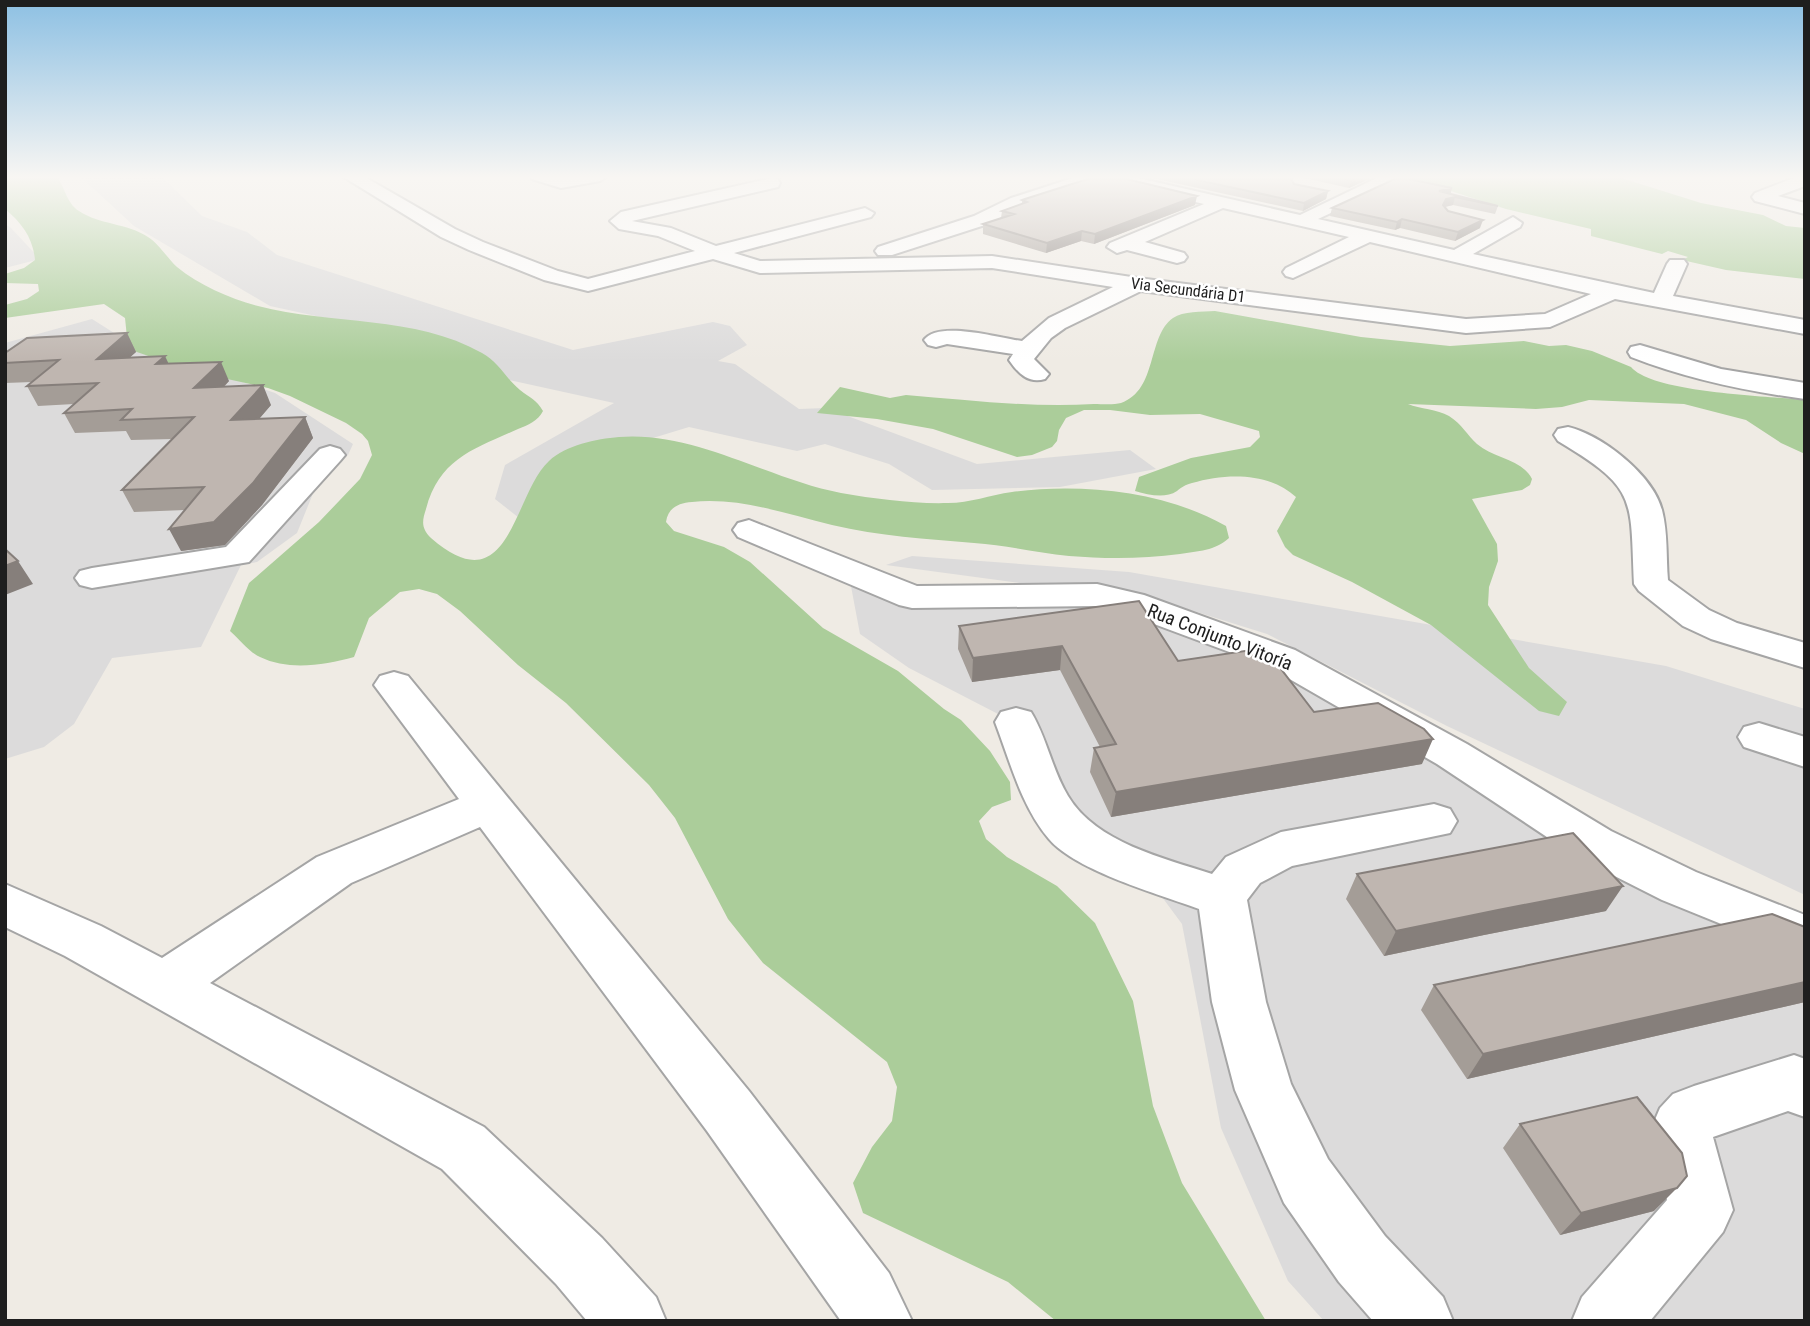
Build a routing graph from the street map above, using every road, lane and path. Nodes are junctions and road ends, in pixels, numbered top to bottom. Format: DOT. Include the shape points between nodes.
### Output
graph roads {
  1 [pos="462,238"];
  2 [pos="676,238"];
  3 [pos="767,238"];
  4 [pos="925,238"];
  5 [pos="1138,238"];
  6 [pos="1305,238"];
  7 [pos="1366,238"];
  8 [pos="1378,238"];
  9 [pos="1400,238"];
  10 [pos="1486,238"];
  11 [pos="1345,248"];
  12 [pos="709,251"];
  13 [pos="1462,252"];
  14 [pos="1177,257"];
  15 [pos="1677,264"];
  16 [pos="839,265"];
  17 [pos="1293,272"];
  18 [pos="1138,284"];
  19 [pos="1612,292"];
  20 [pos="1664,294"];
  21 [pos="1805,320"];
  22 [pos="1805,327"];
  23 [pos="936,340"];
  24 [pos="1026,349"];
  25 [pos="1640,352"];
  26 [pos="1036,374"];
  27 [pos="1805,391"];
  28 [pos="1567,436"];
  29 [pos="330,455"];
  30 [pos="749,530"];
  31 [pos="92,578"];
  32 [pos="1805,656"];
  33 [pos="394,685"];
  34 [pos="1016,722"];
  35 [pos="1759,737"];
  36 [pos="1805,752"];
  37 [pos="488,805"];
  38 [pos="1434,821"];
  39 [pos="1222,897"];
  40 [pos="5,904"];
  41 [pos="1805,937"];
  42 [pos="163,986"];
  43 [pos="1805,1090"];
  44 [pos="632,1321"];
  45 [pos="878,1321"];
  46 [pos="1419,1321"];
  47 [pos="1606,1321"];
  1 -- 12 [label="street" via="551,276 587,285"];
  2 -- 12 [label="street, Via Secundária D1"];
  3 -- 12 [label="street"];
  4 -- 16 [label="street"];
  5 -- 14 [label="street" via="1121,245"];
  6 -- 11 [label="street"];
  7 -- 11 [label="street"];
  8 -- 19 [label="street"];
  9 -- 13 [label="street"];
  10 -- 13 [label="street"];
  11 -- 17 [label="street"];
  12 -- 16 [label="street, Via Secundária D1" via="760,267"];
  13 -- 20 [label="street"];
  15 -- 20 [label="street"];
  16 -- 18 [label="street, Via Secundária D1" via="992,262"];
  18 -- 19 [label="street, Via Secundária D1" via="1478,326 1550,320"];
  18 -- 24 [label="street" via="1071,315"];
  19 -- 22 [label="street"];
  20 -- 21 [label="street"];
  23 -- 24 [label="street" via="944,336"];
  24 -- 26 [label="street" via="1021,360"];
  25 -- 27 [label="street" via="1712,375"];
  28 -- 32 [label="street" via="1604,455 1646,506 1651,584 1696,618"];
  29 -- 31 [label="street" via="237,555"];
  30 -- 41 [label="street, Rua Conjunto Vitoría" via="912,597 1097,595 1281,657 1452,754 1594,844 1679,887"];
  33 -- 37 [label="street"];
  34 -- 39 [label="street" via="1049,804 1068,830 1100,851"];
  35 -- 36 [label="street"];
  37 -- 42 [label="street" via="334,870"];
  37 -- 45 [label="street" via="728,1111"];
  38 -- 39 [label="street" via="1281,850 1243,870"];
  39 -- 46 [label="street" via="1239,1002 1265,1090 1306,1181 1362,1259"];
  40 -- 42 [label="street"];
  42 -- 44 [label="street" via="463,1148 579,1261"];
  43 -- 47 [label="street" via="1794,1082 1694,1114 1681,1129 1701,1210"];
}
